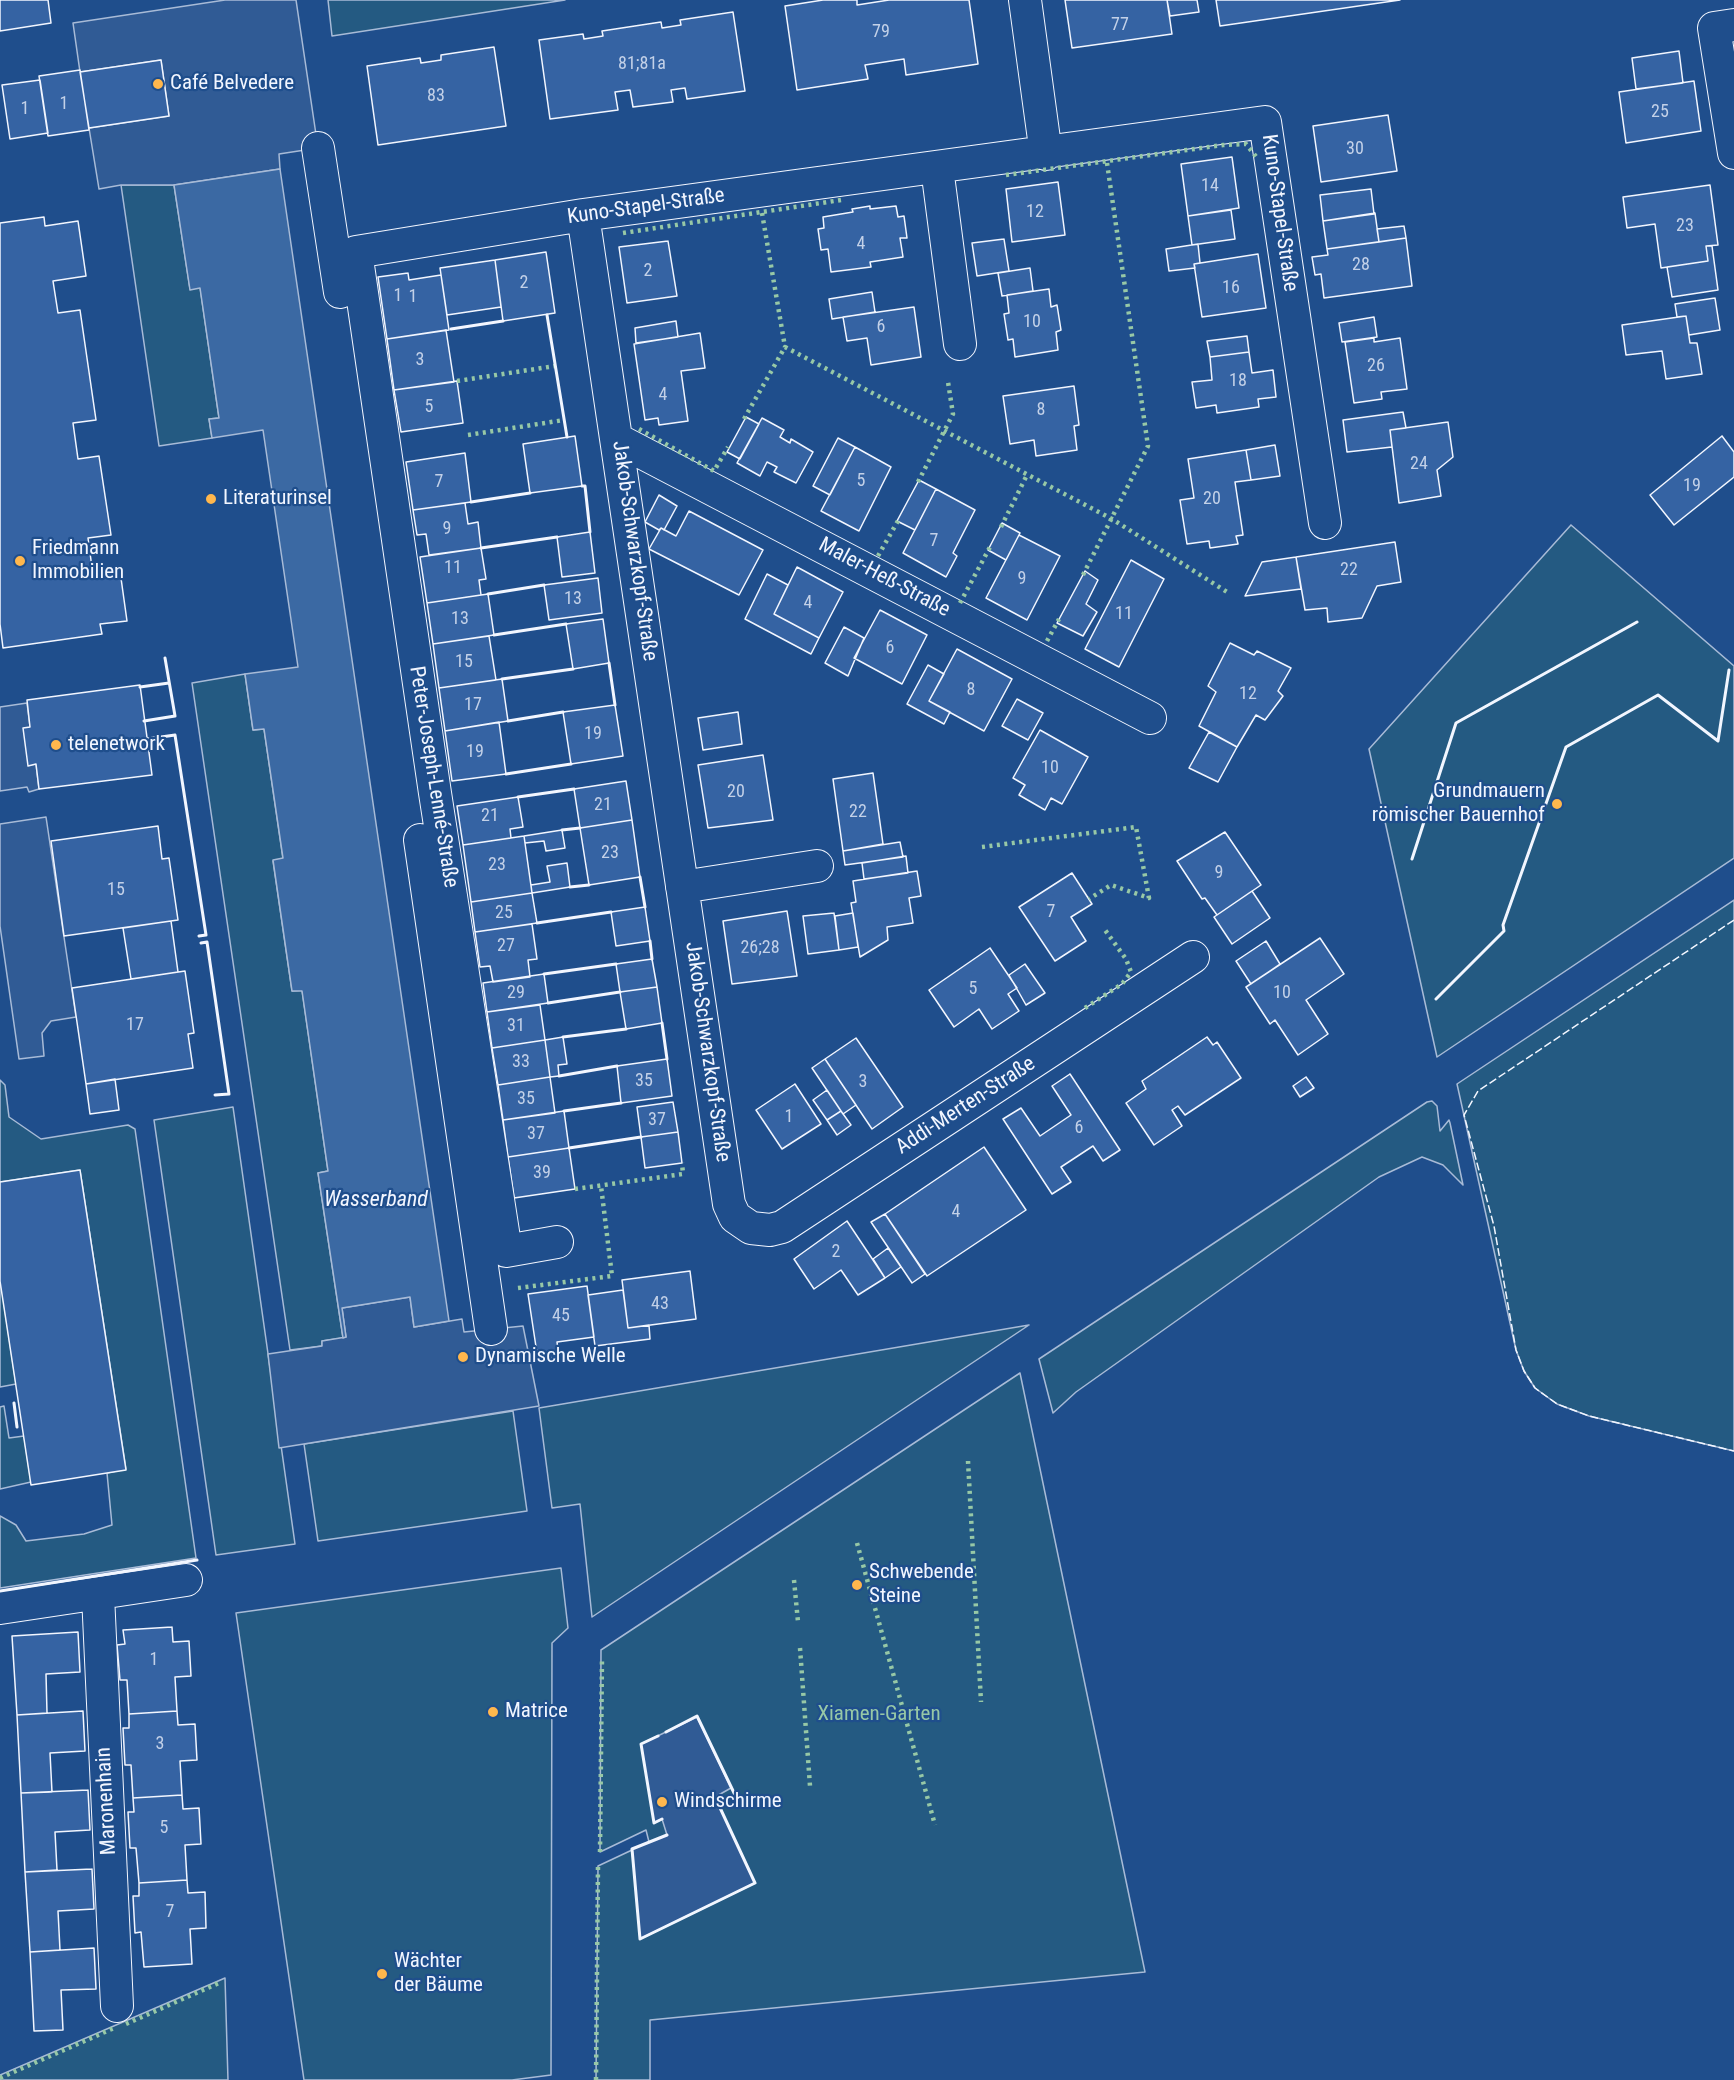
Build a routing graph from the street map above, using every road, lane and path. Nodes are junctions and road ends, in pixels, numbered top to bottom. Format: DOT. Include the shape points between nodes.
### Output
graph roads {
  1 [pos="1025,0"];
  2 [pos="1734,25"];
  3 [pos="318,148"];
  4 [pos="1734,153"];
  5 [pos="1046,154"];
  6 [pos="937,168"];
  7 [pos="583,215"];
  8 [pos="356,252"];
  9 [pos="960,344"];
  10 [pos="618,440"];
  11 [pos="1325,523"];
  12 [pos="1150,718"];
  13 [pos="818,867"];
  14 [pos="682,887"];
  15 [pos="1193,957"];
  16 [pos="735,1217"];
  17 [pos="557,1242"];
  18 [pos="491,1329"];
  19 [pos="186,1580"];
  20 [pos="98,1595"];
  21 [pos="0,1608"];
  22 [pos="117,2006"];
  1 -- 5 [label="street"];
  2 -- 4 [label="street" via="1714,28"];
  3 -- 18 [label="street"];
  5 -- 6 [label="street, Kuno-Stapel-Straße"];
  5 -- 11 [label="street, Kuno-Stapel-Straße" via="1265,122"];
  6 -- 7 [label="street, Kuno-Stapel-Straße"];
  6 -- 9 [label="street"];
  7 -- 8 [label="street, Kuno-Stapel-Straße"];
  7 -- 10 [label="street, Jakob-Schwarzkopf-Straße"];
  8 -- 17 [label="street, Peter-Joseph-Lenné-Straße" via="506,1251"];
  10 -- 12 [label="street, Maler-Heß-Straße"];
  10 -- 14 [label="street, Jakob-Schwarzkopf-Straße"];
  13 -- 14 [label="street"];
  14 -- 16 [label="street, Jakob-Schwarzkopf-Straße" via="729,1204"];
  15 -- 16 [label="street, Addi-Merten-Straße" via="782,1227 751,1228"];
  19 -- 20 [label="street"];
  20 -- 21 [label="street"];
  20 -- 22 [label="street, Maronenhain"];
}
